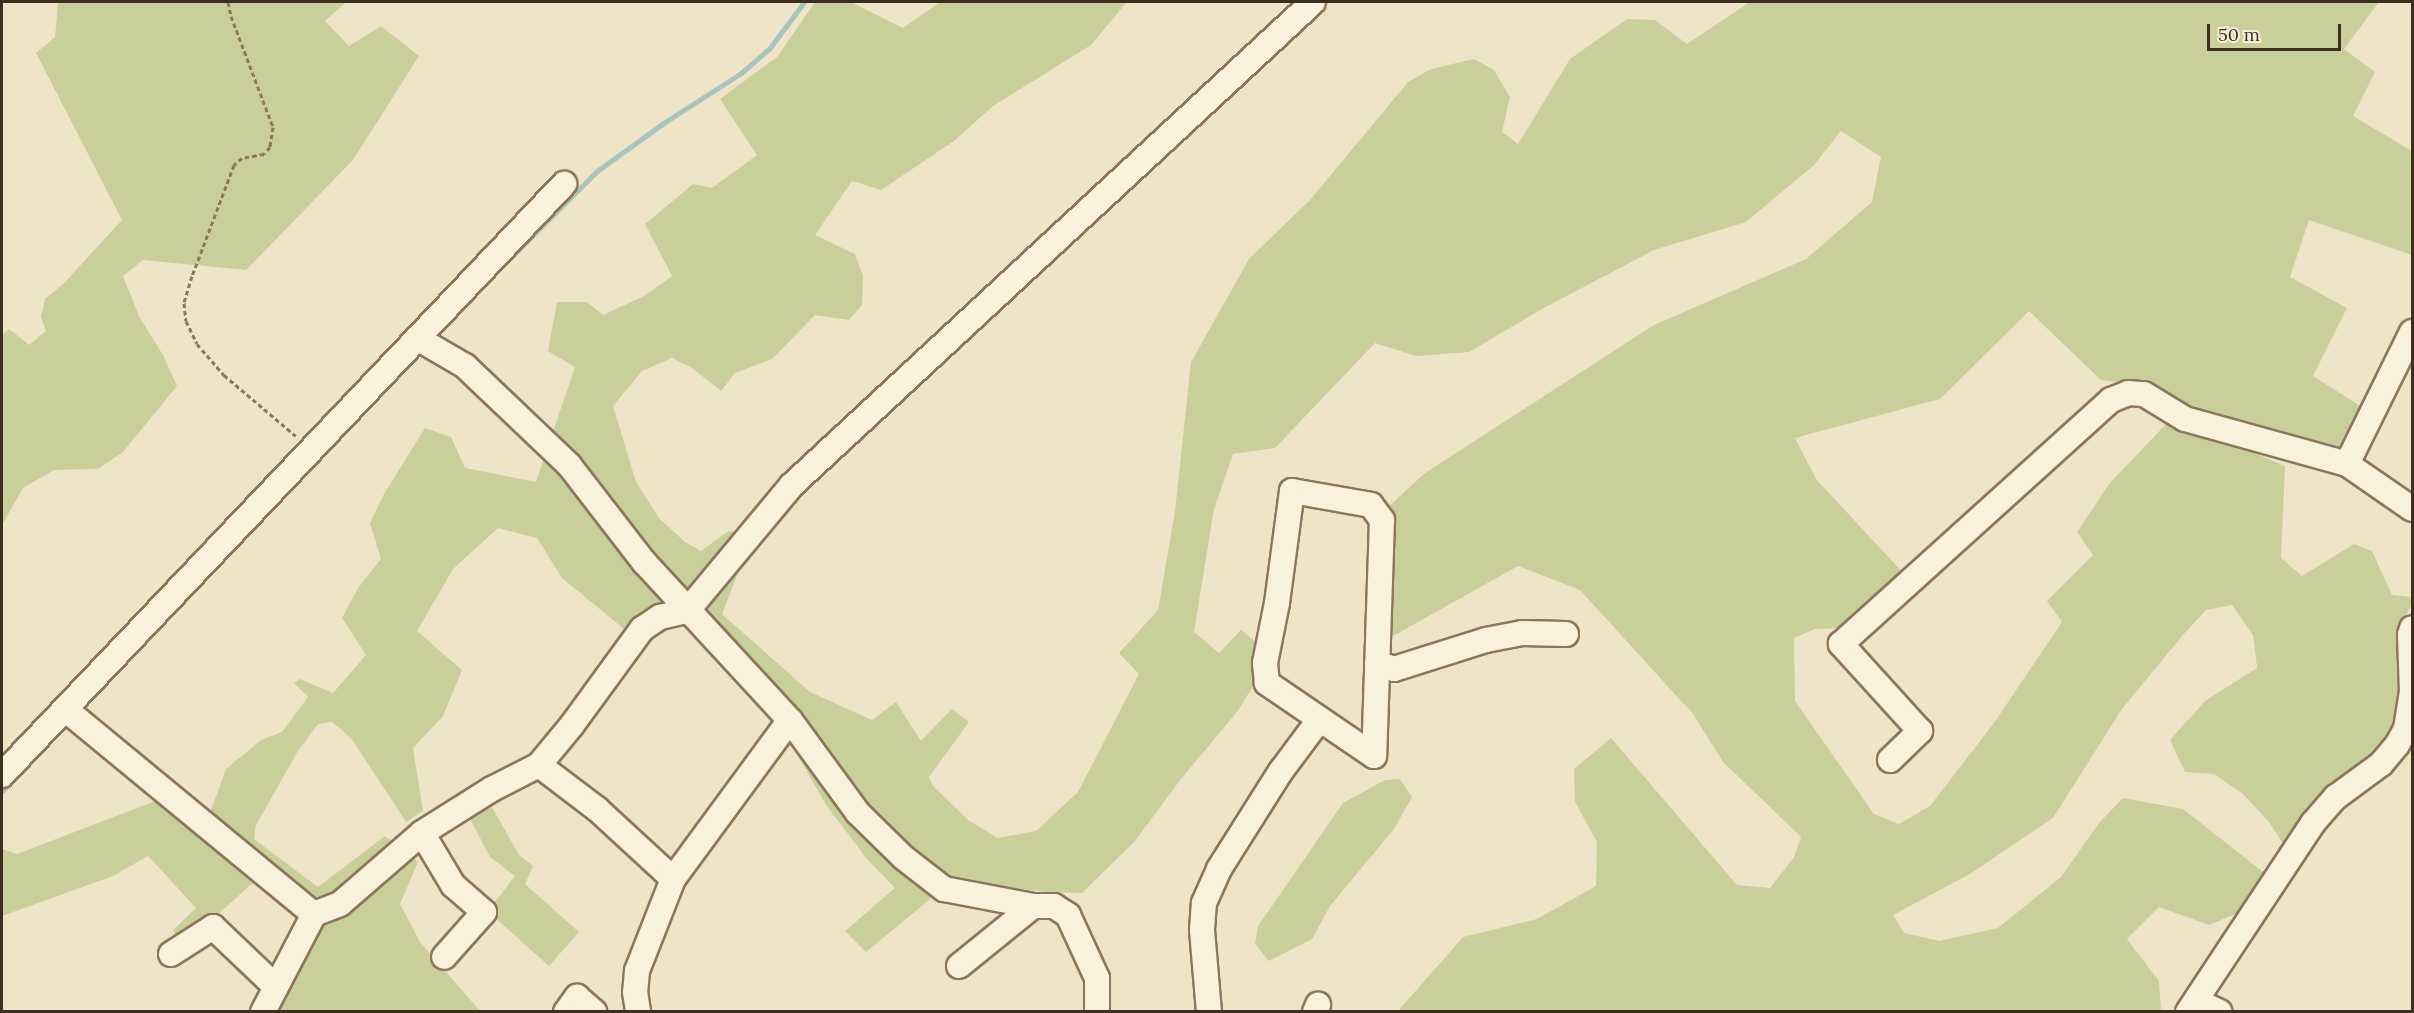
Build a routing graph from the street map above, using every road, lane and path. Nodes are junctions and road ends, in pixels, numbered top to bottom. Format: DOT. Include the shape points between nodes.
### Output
graph roads {
  1 [pos="228,2"];
  2 [pos="1313,2"];
  3 [pos="564,184"];
  4 [pos="2412,332"];
  5 [pos="422,342"];
  6 [pos="311,448"];
  7 [pos="2347,464"];
  8 [pos="2412,509"];
  9 [pos="687,611"];
  10 [pos="2412,628"];
  11 [pos="1566,634"];
  12 [pos="1377,663"];
  13 [pos="70,713"];
  14 [pos="790,720"];
  15 [pos="1319,720"];
  16 [pos="1890,760"];
  17 [pos="539,765"];
  18 [pos="2,775"];
  19 [pos="422,833"];
  20 [pos="673,879"];
  21 [pos="1033,906"];
  22 [pos="314,915"];
  23 [pos="171,954"];
  24 [pos="444,957"];
  25 [pos="959,966"];
  26 [pos="276,987"];
  27 [pos="2192,1006"];
  28 [pos="631,1009"];
  29 [pos="263,1011"];
  30 [pos="566,1011"];
  31 [pos="594,1011"];
  32 [pos="1097,1011"];
  33 [pos="1209,1011"];
  34 [pos="2220,1011"];
  1 -- 6 [label="path" via="273,127 270,147 264,154 243,158 234,165 192,276 184,303 186,321 197,344 224,375"];
  2 -- 9 [label="street" via="792,485"];
  3 -- 5 [label="street"];
  4 -- 7 [label="street"];
  5 -- 6 [label="street"];
  5 -- 9 [label="street" via="465,366 568,465"];
  6 -- 13 [label="street"];
  7 -- 8 [label="street"];
  7 -- 16 [label="street" via="2184,419 2144,394 2128,393 2111,400 1841,644 1920,731"];
  9 -- 14 [label="street"];
  9 -- 17 [label="street" via="660,617 642,629"];
  10 -- 27 [label="street" via="2412,693 2406,729 2397,745 2381,764 2336,797 2313,823"];
  11 -- 12 [label="street" via="1522,633 1486,640 1394,669"];
  12 -- 15 [label="street" via="1374,756"];
  12 -- 15 [label="street" via="1382,520 1371,505 1292,491 1265,663 1267,683"];
  13 -- 18 [label="street"];
  13 -- 22 [label="street"];
  14 -- 20 [label="street"];
  14 -- 21 [label="street" via="858,813 944,889"];
  15 -- 33 [label="street" via="1281,771 1219,869 1204,903 1202,930"];
  17 -- 19 [label="street"];
  17 -- 20 [label="street" via="597,809"];
  19 -- 22 [label="street" via="340,904"];
  19 -- 24 [label="street" via="453,885 484,912"];
  20 -- 28 [label="street" via="637,971"];
  21 -- 25 [label="street"];
  21 -- 32 [label="street" via="1054,906 1068,915 1097,978"];
  22 -- 26 [label="street"];
  23 -- 26 [label="street" via="213,927"];
  26 -- 29 [label="street"];
  27 -- 34 [label="street"];
  30 -- 31 [label="street" via="577,998"];
}
